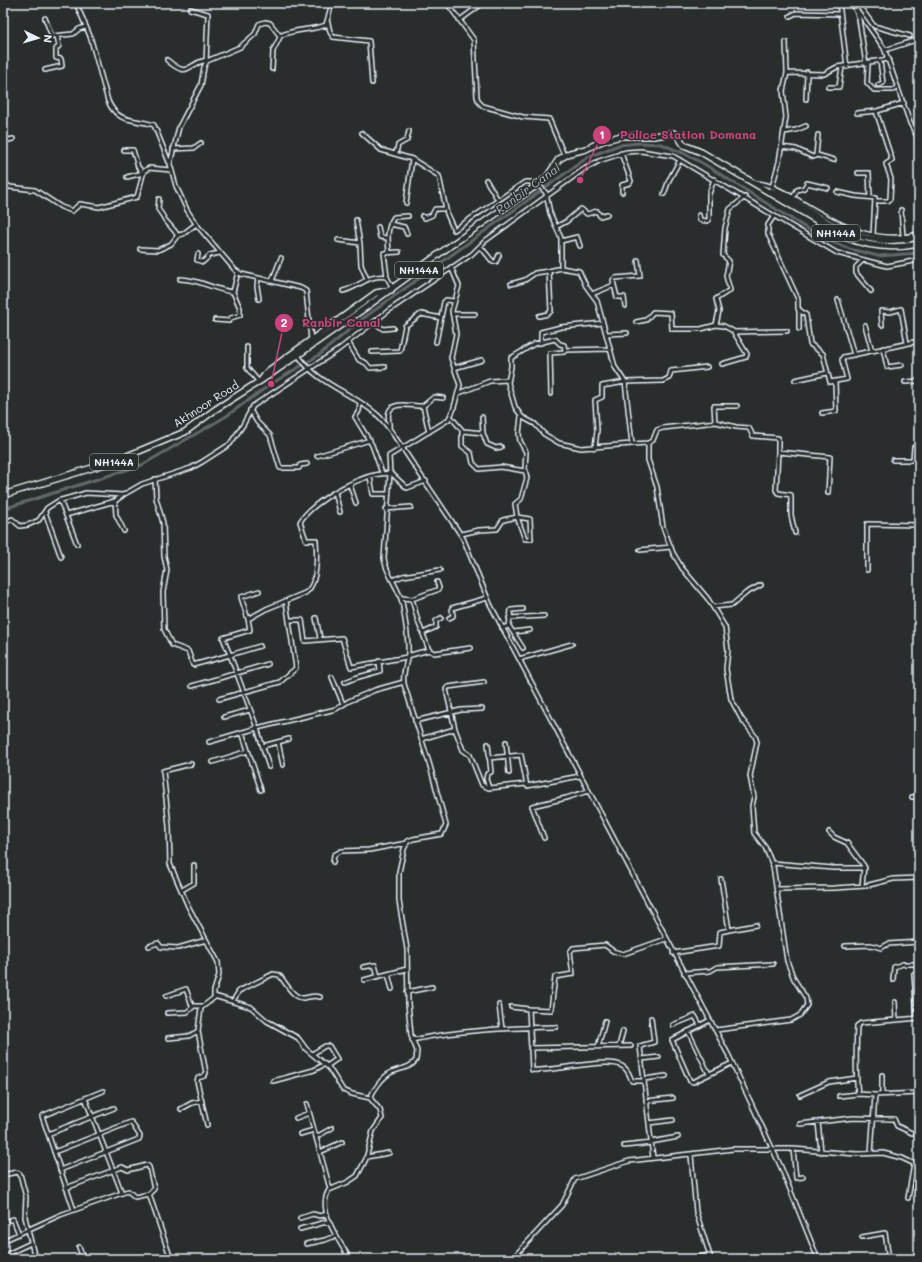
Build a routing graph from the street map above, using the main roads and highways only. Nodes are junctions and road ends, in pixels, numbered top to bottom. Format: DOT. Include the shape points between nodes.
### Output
graph roads {
  1 [pos="763,189"];
  2 [pos="919,237"];
  3 [pos="919,244"];
  4 [pos="392,289"];
  5 [pos="259,382"];
  6 [pos="3,495"];
  1 -- 2 [label="highway, NH144A" via="779,193 857,236 886,241"];
  1 -- 3 [label="highway, NH144A" via="852,240 884,246"];
  1 -- 4 [label="highway, Akhnoor Road / NH144A" via="701,152 684,145 673,133 620,136 564,155 539,186 454,243"];
  4 -- 5 [label="highway, Akhnoor Road / NH144A"];
  4 -- 5 [label="highway, Akhnoor Road / NH144A" via="376,293 268,371"];
  5 -- 6 [label="highway, Akhnoor Road / NH144A" via="185,432 127,457"];
}
